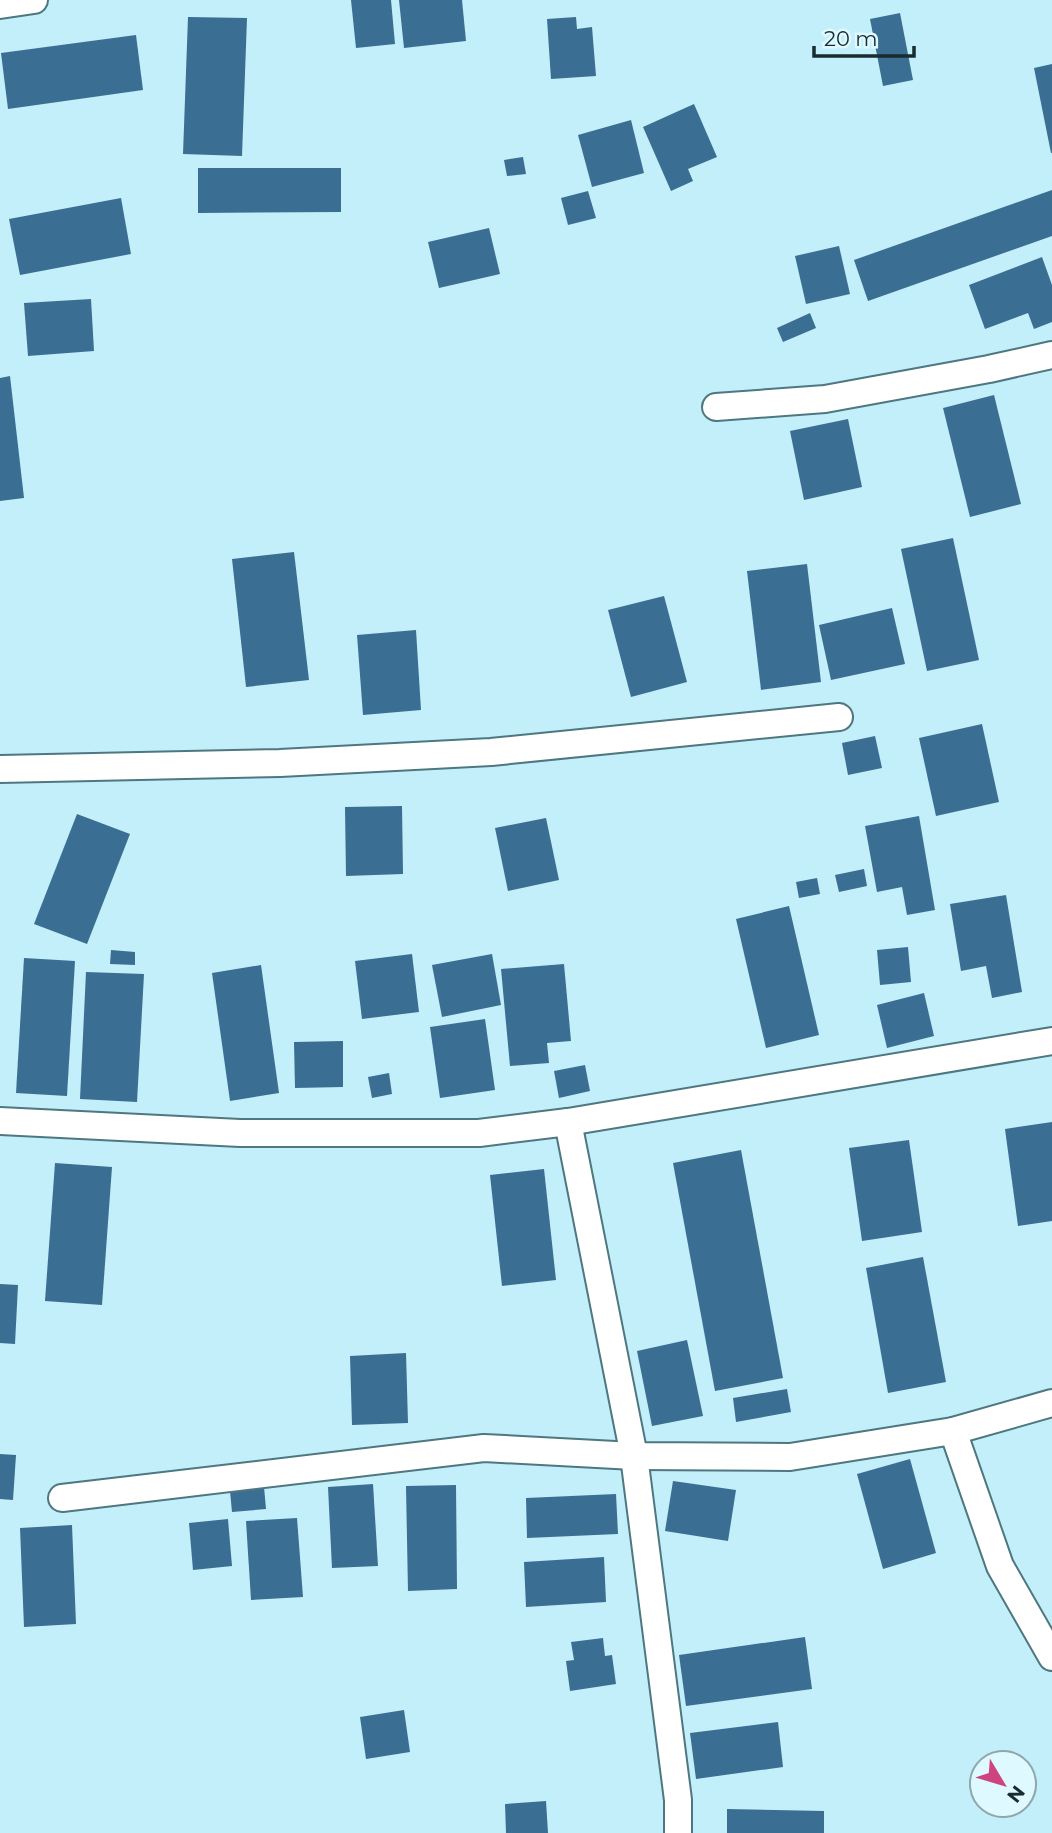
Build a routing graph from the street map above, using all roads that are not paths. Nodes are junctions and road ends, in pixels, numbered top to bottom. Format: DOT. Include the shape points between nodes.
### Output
graph roads {
  1 [pos="34,0"];
  2 [pos="0,5"];
  3 [pos="1052,355"];
  4 [pos="716,407"];
  5 [pos="839,717"];
  6 [pos="0,769"];
  7 [pos="1052,1041"];
  8 [pos="0,1121"];
  9 [pos="568,1122"];
  10 [pos="1052,1403"];
  11 [pos="953,1431"];
  12 [pos="634,1456"];
  13 [pos="62,1499"];
  14 [pos="1052,1657"];
  15 [pos="678,1833"];
  1 -- 2 [label="street"];
  3 -- 4 [label="street" via="825,399"];
  5 -- 6 [label="street" via="491,752 279,763"];
  7 -- 9 [label="street"];
  8 -- 9 [label="street" via="240,1133 479,1133"];
  9 -- 12 [label="street"];
  10 -- 11 [label="street"];
  11 -- 12 [label="street" via="790,1457"];
  11 -- 14 [label="street" via="1000,1566"];
  12 -- 13 [label="street" via="484,1448"];
  12 -- 15 [label="street" via="678,1800"];
}
